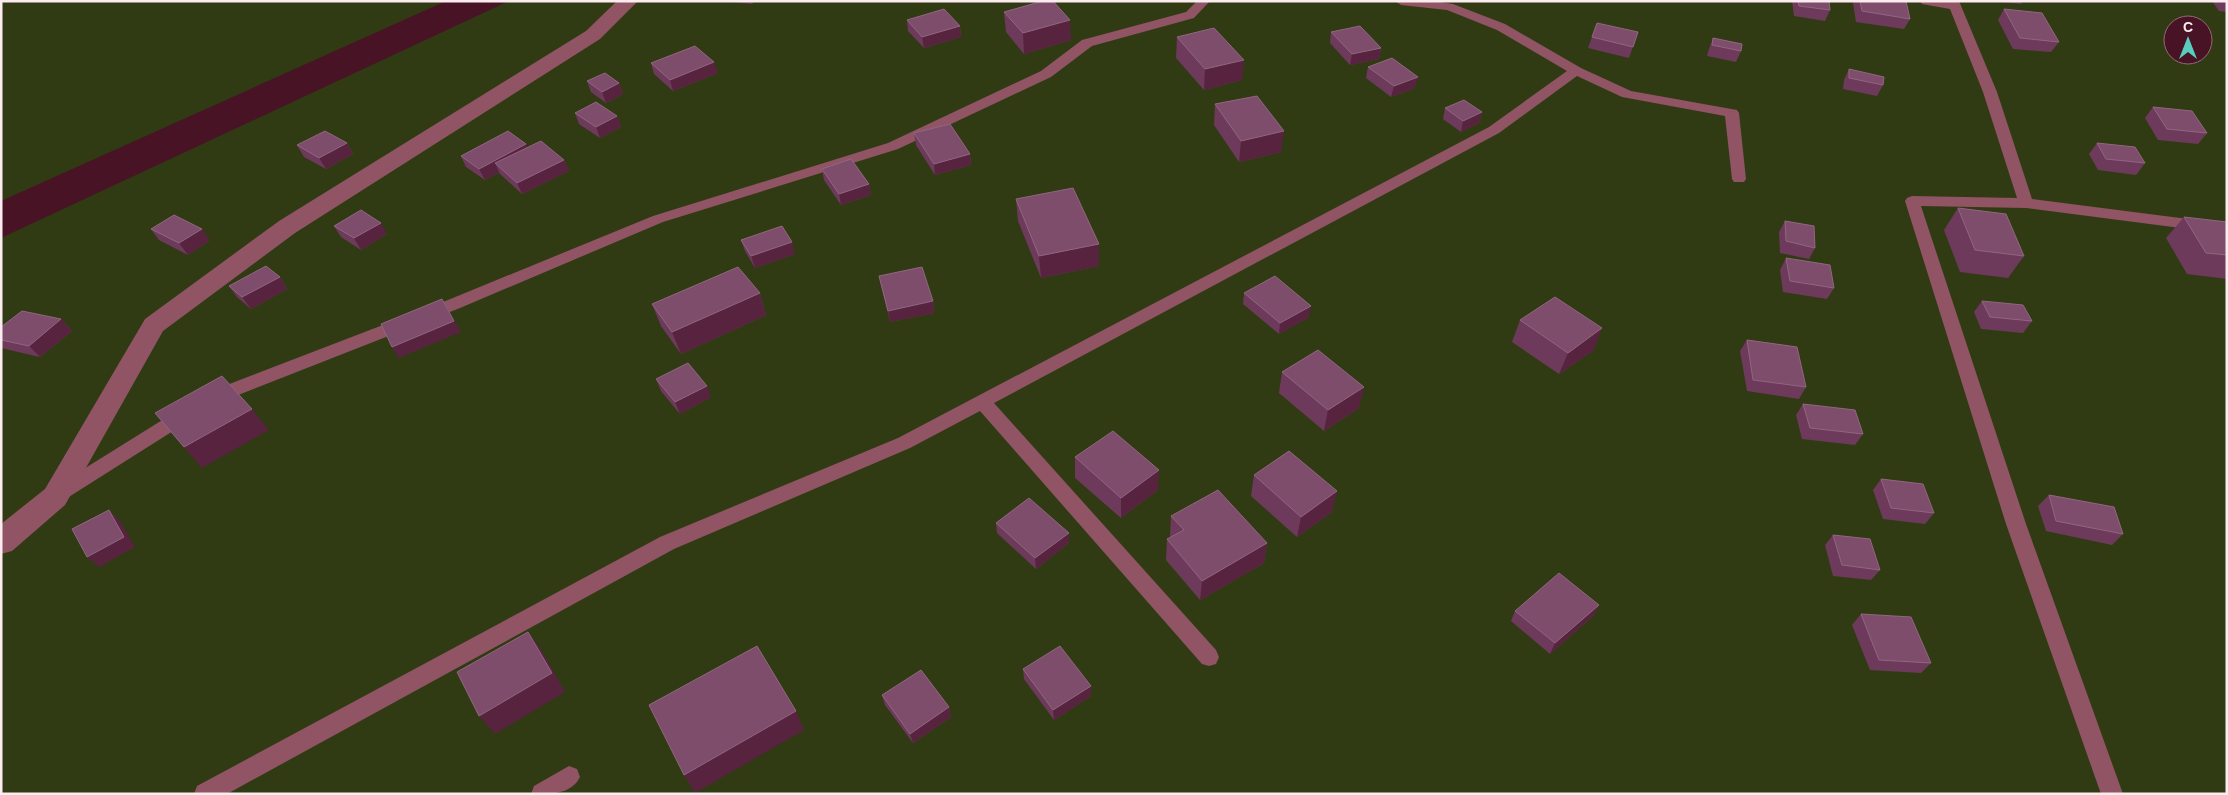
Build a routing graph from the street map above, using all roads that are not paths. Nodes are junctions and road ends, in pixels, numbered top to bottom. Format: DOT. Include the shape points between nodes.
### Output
graph roads {
  1 [pos="628,1"];
  2 [pos="1204,1"];
  3 [pos="1402,1"];
  4 [pos="1926,1"];
  5 [pos="1954,4"];
  6 [pos="1576,71"];
  7 [pos="1739,179"];
  8 [pos="2026,203"];
  9 [pos="2227,229"];
  10 [pos="982,402"];
  11 [pos="55,497"];
  12 [pos="1,542"];
  13 [pos="1209,657"];
  14 [pos="569,777"];
  15 [pos="206,794"];
  16 [pos="542,794"];
  17 [pos="2112,794"];
  1 -- 11 [label="street" via="593,35 287,227 154,325"];
  2 -- 11 [label="lane" via="1190,15 1087,43 1046,74 893,146 658,219 454,304 207,400"];
  3 -- 6 [label="lane" via="1449,7 1502,28"];
  4 -- 5 [label="lane"];
  5 -- 8 [label="lane" via="1990,92"];
  6 -- 7 [label="lane" via="1627,94 1732,113"];
  6 -- 10 [label="lane" via="1494,130"];
  8 -- 9 [label="lane"];
  8 -- 17 [label="lane" via="1912,201 2016,524"];
  10 -- 13 [label="lane"];
  10 -- 15 [label="lane" via="904,443 668,543"];
  11 -- 12 [label="street"];
  14 -- 16 [label="lane"];
}
